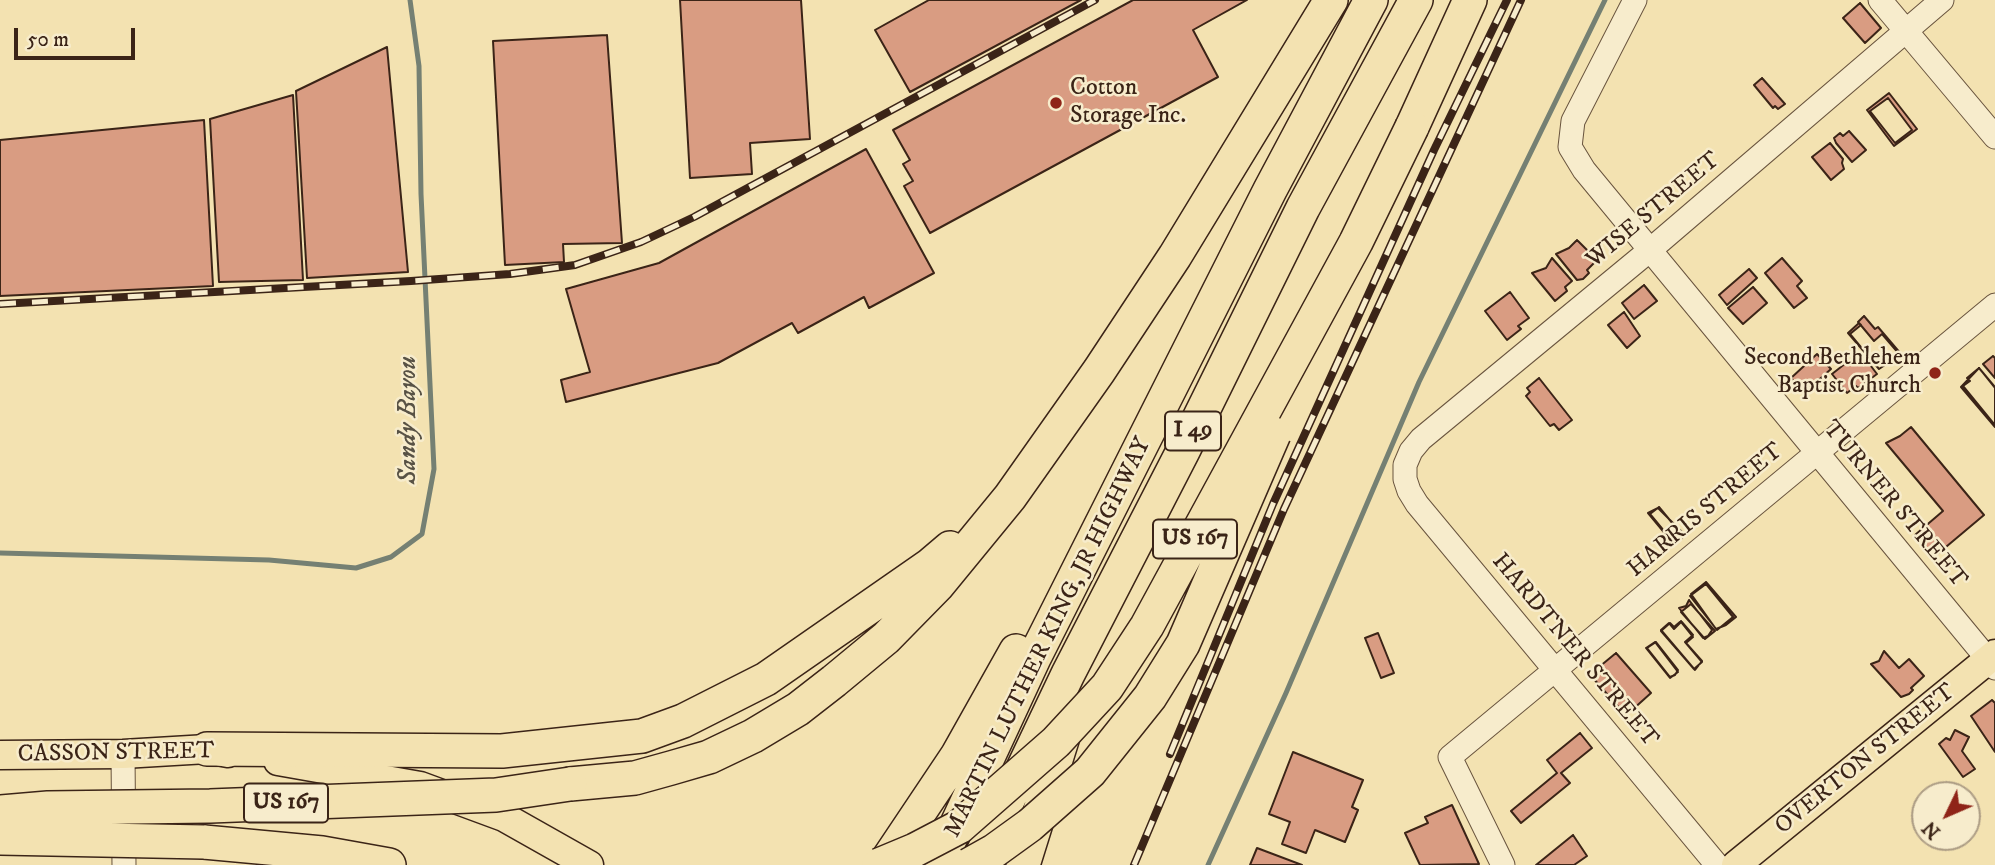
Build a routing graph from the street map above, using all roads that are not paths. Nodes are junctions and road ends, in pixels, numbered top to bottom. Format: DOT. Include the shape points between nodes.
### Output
graph roads {
  1 [pos="1331,0"];
  2 [pos="1371,0"];
  3 [pos="1416,0"];
  4 [pos="1470,0"];
  5 [pos="1635,0"];
  6 [pos="1880,0"];
  7 [pos="1942,0"];
  8 [pos="1905,31"];
  9 [pos="1995,137"];
  10 [pos="1356,242"];
  11 [pos="1650,250"];
  12 [pos="1995,305"];
  13 [pos="1816,453"];
  14 [pos="1405,465"];
  15 [pos="1010,497"];
  16 [pos="1138,539"];
  17 [pos="1083,563"];
  18 [pos="1993,661"];
  19 [pos="1557,670"];
  20 [pos="206,750"];
  21 [pos="123,754"];
  22 [pos="0,755"];
  23 [pos="0,812"];
  24 [pos="0,838"];
  25 [pos="124,865"];
  26 [pos="390,865"];
  27 [pos="589,865"];
  28 [pos="879,865"];
  29 [pos="884,865"];
  30 [pos="938,865"];
  31 [pos="969,865"];
  32 [pos="977,865"];
  33 [pos="1023,865"];
  34 [pos="1503,865"];
  35 [pos="1717,865"];
  36 [pos="1736,865"];
  1 -- 15 [label="highway, US 167" via="1175,256"];
  2 -- 17 [label="highway, MARTIN LUTHER KING, JR HIGHWAY / I 49"];
  3 -- 16 [label="highway, MARTIN LUTHER KING, JR HIGHWAY / I 49" via="1303,208"];
  4 -- 10 [label="highway, US 167, bridge"];
  5 -- 11 [label="street, TURNER STREET" via="1573,121 1570,147"];
  6 -- 8 [label="street"];
  7 -- 8 [label="street, WISE STREET"];
  8 -- 9 [label="street"];
  8 -- 11 [label="street, WISE STREET"];
  10 -- 28 [label="highway, US 167, bridge" via="1147,626 1107,687 1056,742 959,828"];
  10 -- 31 [label="highway, bridge" via="1184,644 1150,697 1090,772 1030,825"];
  11 -- 13 [label="street, TURNER STREET"];
  11 -- 14 [label="street, WISE STREET" via="1421,439"];
  12 -- 13 [label="street, HARRIS STREET"];
  13 -- 18 [label="street, TURNER STREET"];
  13 -- 19 [label="street, HARRIS STREET"];
  14 -- 19 [label="street, HARDTNER STREET" via="1405,479 1417,504"];
  15 -- 20 [label="highway" via="930,565 766,679 642,736 502,751"];
  15 -- 23 [label="highway, US 167, bridge" via="937,586 886,638 798,709 709,757 635,778 496,795"];
  16 -- 32 [label="highway, MARTIN LUTHER KING, JR HIGHWAY / I 49"];
  16 -- 33 [label="highway" via="1068,720"];
  17 -- 29 [label="highway" via="1026,631 957,756"];
  17 -- 30 [label="highway, MARTIN LUTHER KING, JR HIGHWAY / I 49"];
  18 -- 36 [label="main road, OVERTON STREET"];
  19 -- 34 [label="street, HARRIS STREET" via="1450,757"];
  19 -- 35 [label="street, HARDTNER STREET"];
  20 -- 21 [label="main road, CASSON STREET"];
  20 -- 27 [label="main road, CASSON STREET" via="420,786 504,817"];
  21 -- 22 [label="main road, CASSON STREET"];
  21 -- 25 [label="street"];
  24 -- 26 [label="highway, bridge" via="204,842"];
}
